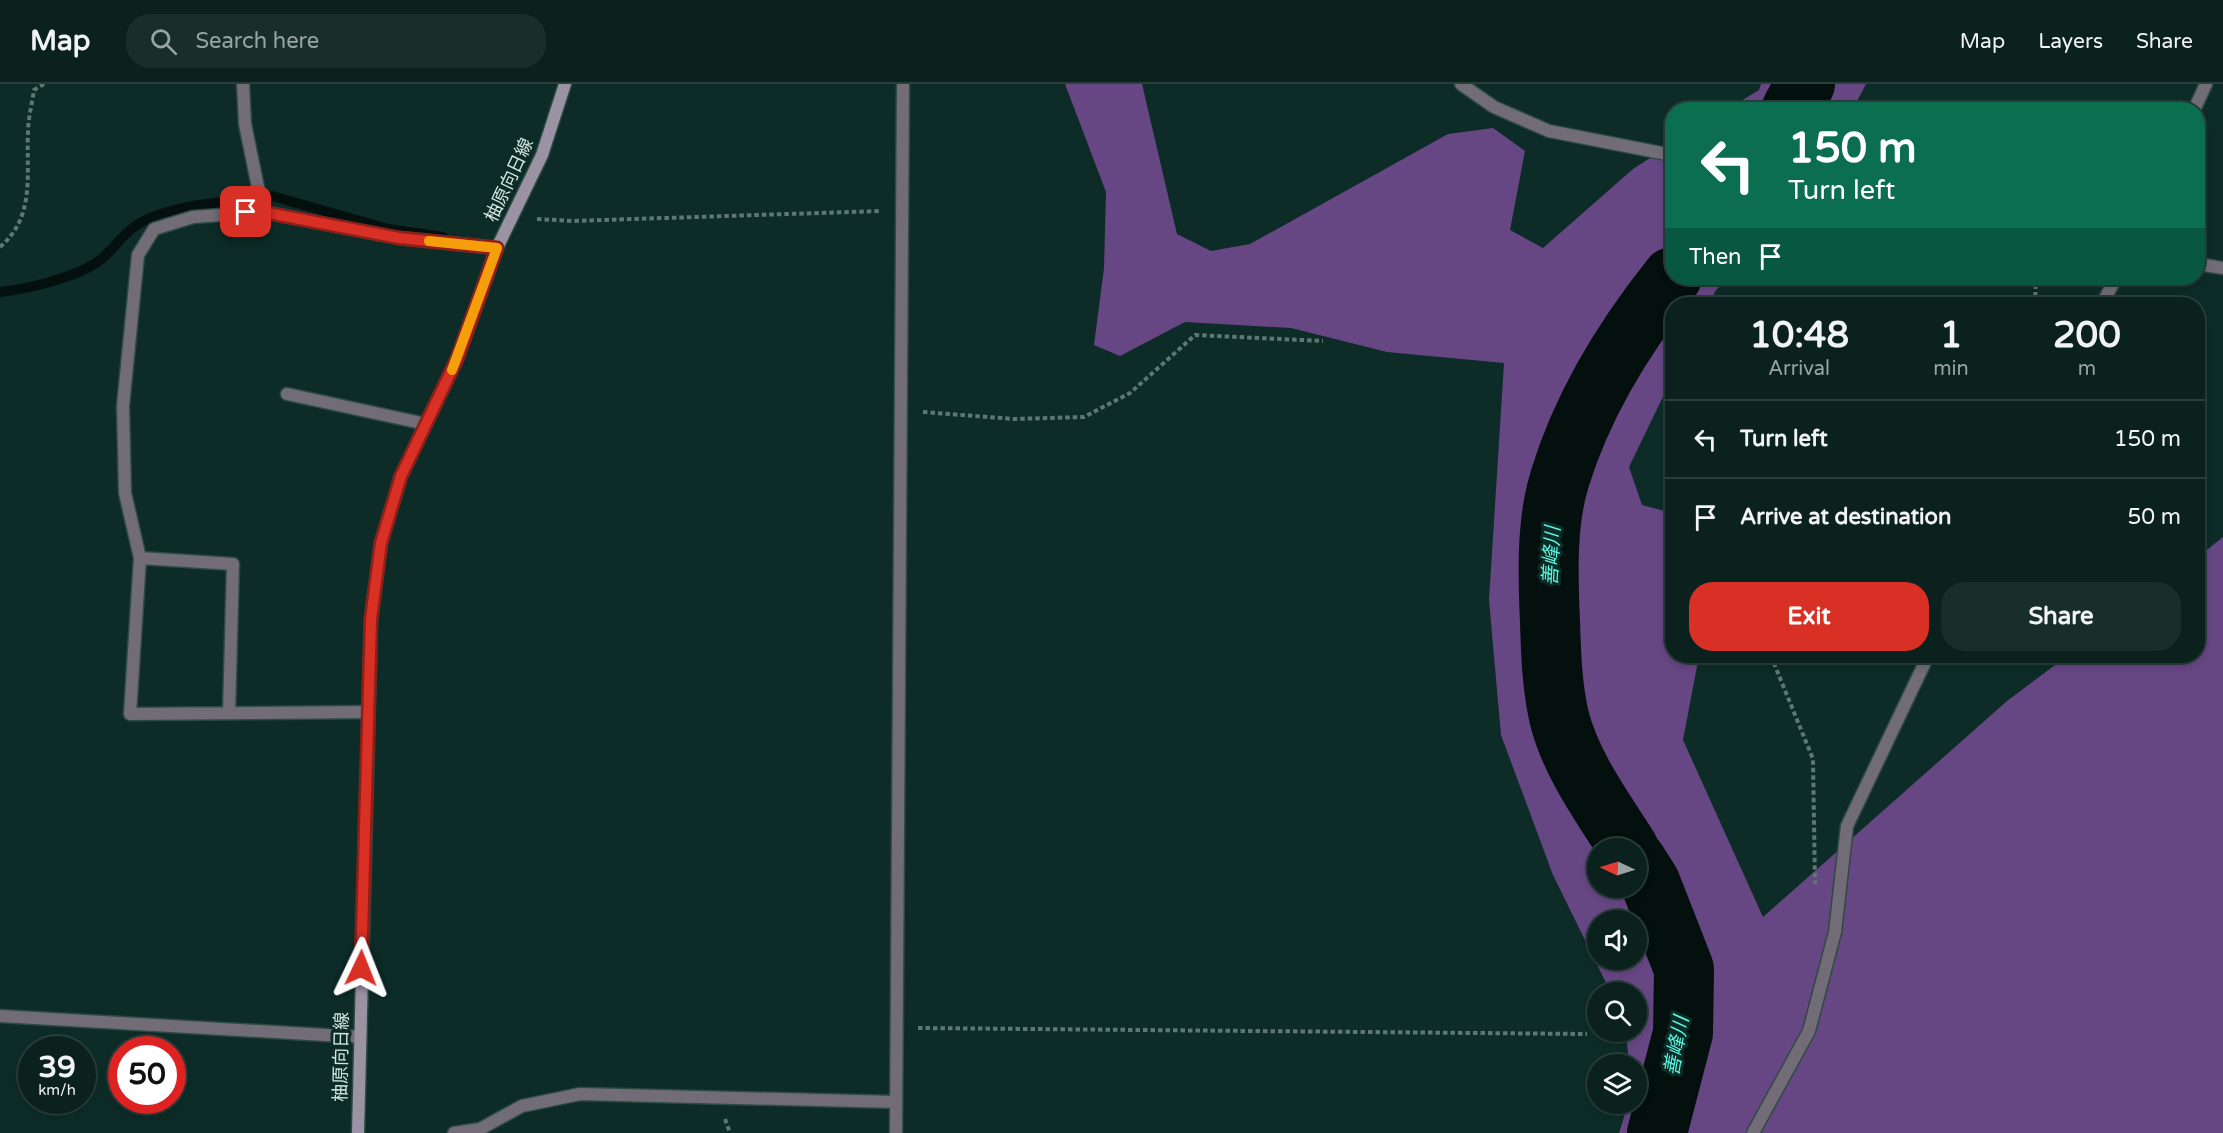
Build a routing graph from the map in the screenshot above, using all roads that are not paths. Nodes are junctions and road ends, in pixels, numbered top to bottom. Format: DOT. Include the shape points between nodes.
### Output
graph roads {
  1 [pos="243,84"];
  2 [pos="565,84"];
  3 [pos="903,84"];
  4 [pos="1461,84"];
  5 [pos="2206,84"];
  6 [pos="2198,102"];
  7 [pos="1665,154"];
  8 [pos="263,212"];
  9 [pos="497,248"];
  10 [pos="2205,265"];
  11 [pos="2223,268"];
  12 [pos="288,394"];
  13 [pos="426,424"];
  14 [pos="140,558"];
  15 [pos="1925,663"];
  16 [pos="368,712"];
  17 [pos="230,713"];
  18 [pos="0,1016"];
  19 [pos="358,1037"];
  20 [pos="896,1102"];
  21 [pos="358,1133"];
  22 [pos="454,1133"];
  23 [pos="896,1133"];
  24 [pos="1753,1133"];
  1 -- 8 [label="street" via="245,124"];
  2 -- 9 [label="main road, 柚原向日線" via="542,155"];
  3 -- 20 [label="street"];
  4 -- 7 [label="street" via="1494,106 1549,131"];
  5 -- 6 [label="street"];
  8 -- 9 [label="street" via="399,238"];
  8 -- 14 [label="street" via="193,217 154,229 138,255 123,406 125,493"];
  9 -- 13 [label="main road, 柚原向日線" via="457,359"];
  10 -- 11 [label="street"];
  12 -- 13 [label="street"];
  13 -- 16 [label="main road, 柚原向日線" via="401,476 381,543 371,619"];
  14 -- 17 [label="street" via="233,564"];
  14 -- 17 [label="street" via="130,714"];
  15 -- 24 [label="street" via="1847,826 1835,932 1809,1031"];
  16 -- 17 [label="street"];
  16 -- 19 [label="main road, 柚原向日線"];
  18 -- 19 [label="street"];
  19 -- 21 [label="main road, 柚原向日線"];
  20 -- 22 [label="street" via="580,1094 522,1106 480,1129"];
  20 -- 23 [label="street"];
}
